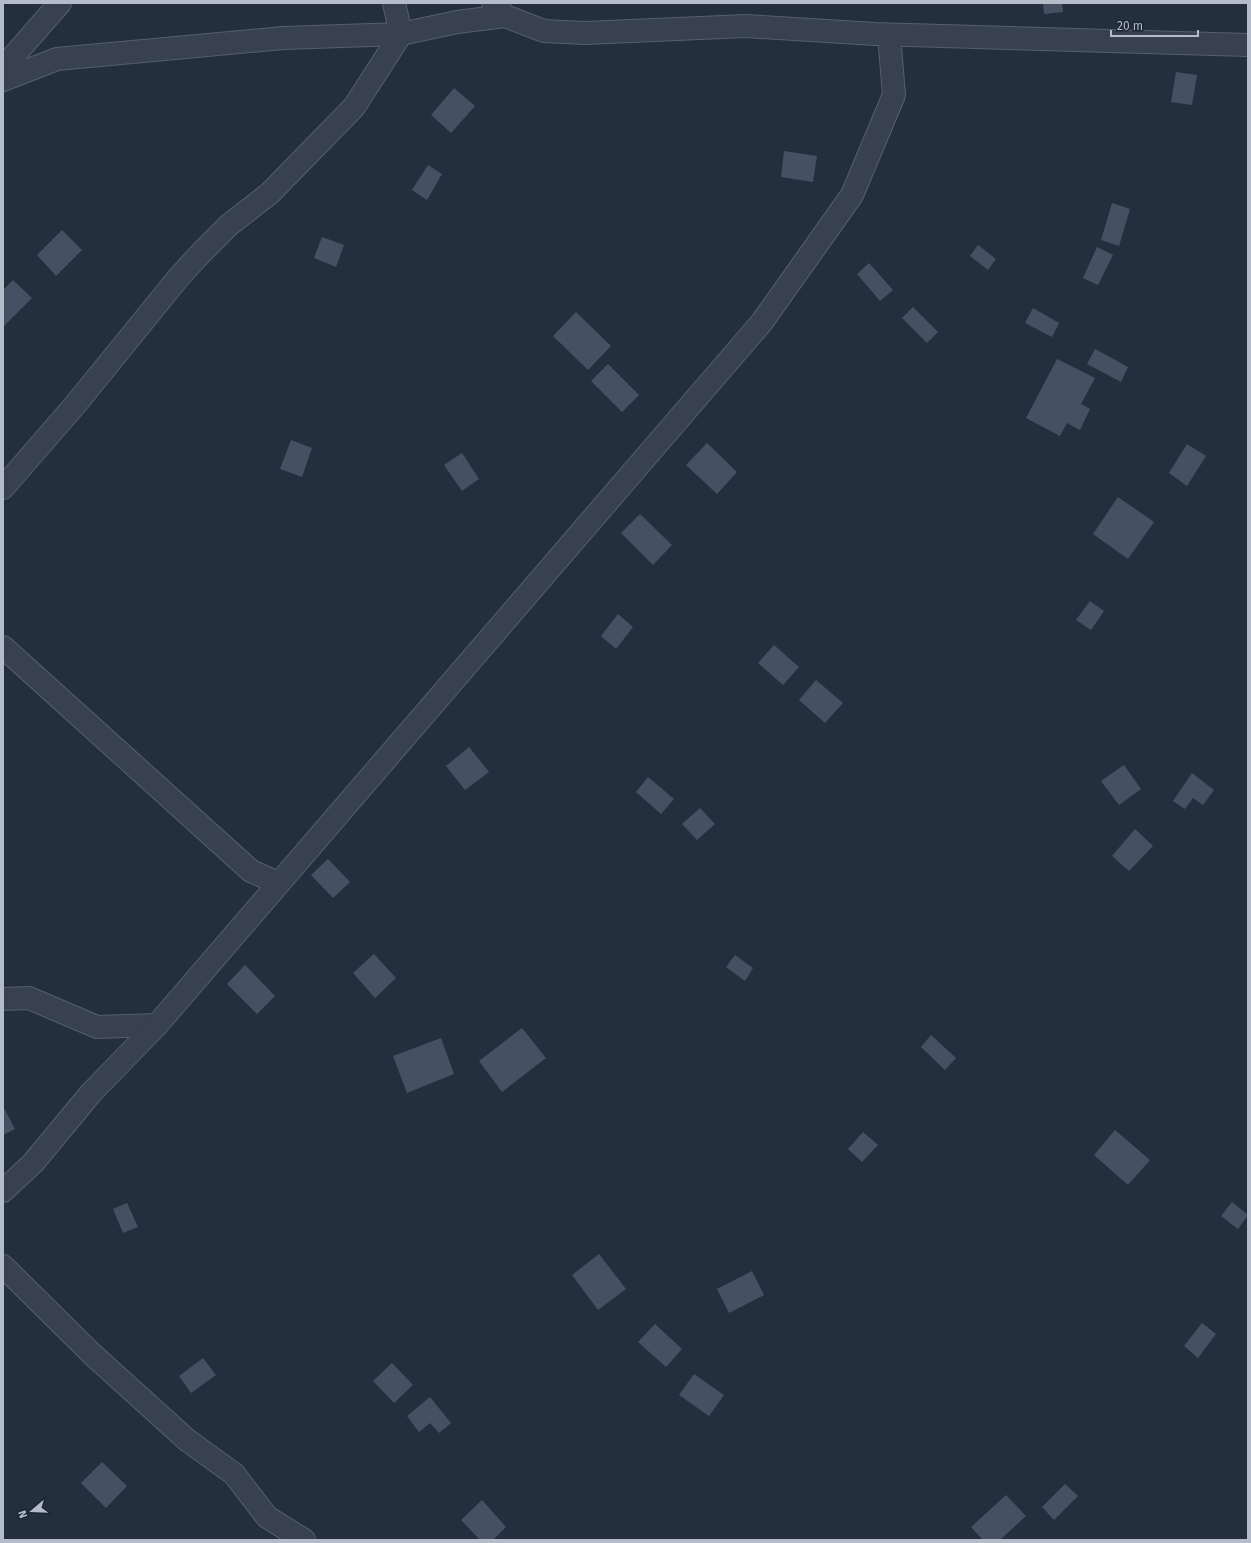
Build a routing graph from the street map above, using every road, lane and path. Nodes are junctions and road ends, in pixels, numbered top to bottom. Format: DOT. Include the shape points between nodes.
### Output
graph roads {
  1 [pos="60,3"];
  2 [pos="394,3"];
  3 [pos="499,10"];
  4 [pos="401,34"];
  5 [pos="889,35"];
  6 [pos="1248,44"];
  7 [pos="3,68"];
  8 [pos="3,80"];
  9 [pos="3,488"];
  10 [pos="3,647"];
  11 [pos="278,883"];
  12 [pos="3,999"];
  13 [pos="157,1025"];
  14 [pos="3,1191"];
  15 [pos="3,1266"];
  16 [pos="304,1540"];
  1 -- 7 [label="street"];
  2 -- 4 [label="street"];
  3 -- 4 [label="street"];
  3 -- 5 [label="street" via="544,31 558,32 746,26"];
  4 -- 8 [label="street" via="284,38 57,59"];
  4 -- 9 [label="street" via="354,107 270,193 229,225 197,258 76,405"];
  5 -- 6 [label="street"];
  5 -- 11 [label="street" via="894,95 852,195 762,322"];
  10 -- 11 [label="street" via="251,871"];
  11 -- 13 [label="street"];
  12 -- 13 [label="street" via="29,998 97,1027"];
  13 -- 14 [label="street" via="91,1093 33,1163"];
  15 -- 16 [label="street" via="92,1354 169,1424 234,1474 267,1517"];
}
